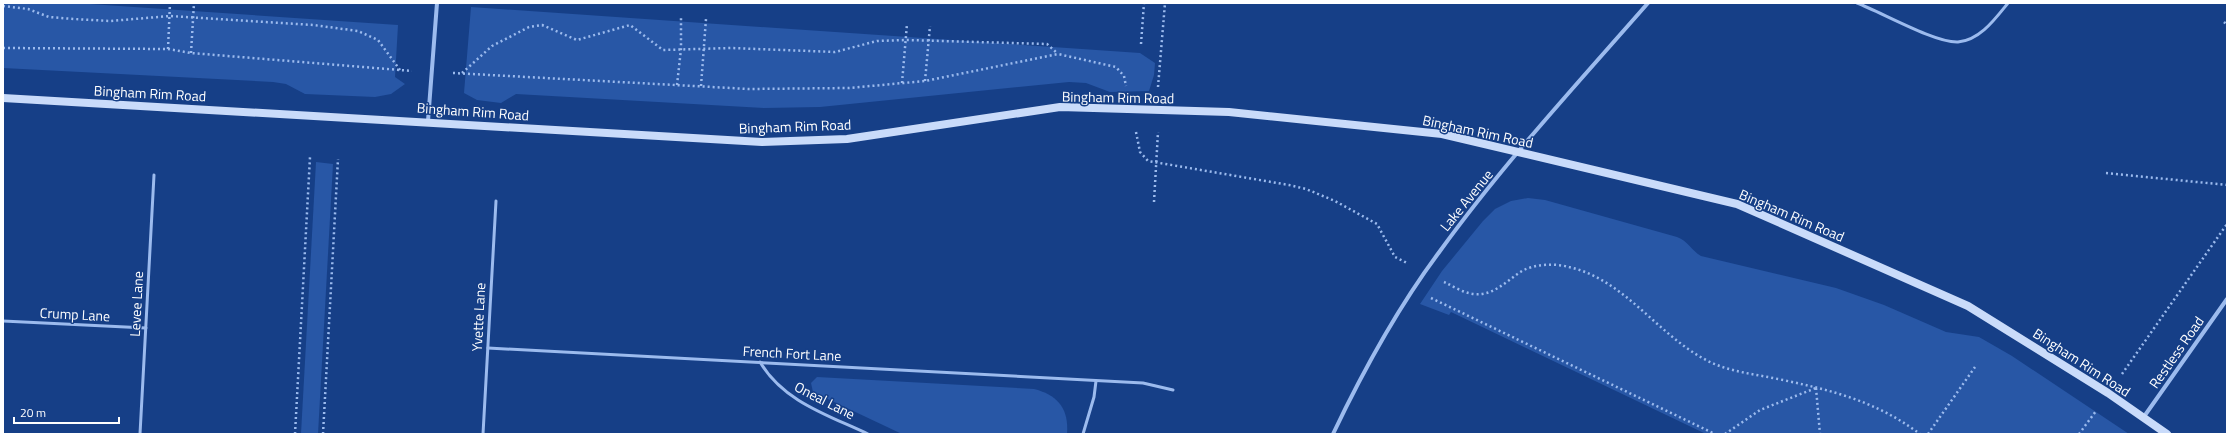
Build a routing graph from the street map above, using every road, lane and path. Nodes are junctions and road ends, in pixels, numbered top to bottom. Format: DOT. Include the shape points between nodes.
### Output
graph roads {
  1 [pos="170,3"];
  2 [pos="194,3"];
  3 [pos="437,3"];
  4 [pos="1144,3"];
  5 [pos="1165,3"];
  6 [pos="1648,3"];
  7 [pos="1857,3"];
  8 [pos="2008,3"];
  9 [pos="3,6"];
  10 [pos="170,16"];
  11 [pos="681,18"];
  12 [pos="193,19"];
  13 [pos="706,19"];
  14 [pos="2224,22"];
  15 [pos="907,24"];
  16 [pos="2227,25"];
  17 [pos="930,26"];
  18 [pos="906,40"];
  19 [pos="929,41"];
  20 [pos="1141,44"];
  21 [pos="3,48"];
  22 [pos="168,49"];
  23 [pos="681,49"];
  24 [pos="704,49"];
  25 [pos="191,53"];
  26 [pos="1058,54"];
  27 [pos="400,70"];
  28 [pos="431,72"];
  29 [pos="462,74"];
  30 [pos="925,81"];
  31 [pos="902,83"];
  32 [pos="677,85"];
  33 [pos="701,86"];
  34 [pos="1158,87"];
  35 [pos="3,98"];
  36 [pos="1131,109"];
  37 [pos="428,121"];
  38 [pos="1158,128"];
  39 [pos="1519,152"];
  40 [pos="310,158"];
  41 [pos="338,159"];
  42 [pos="1156,164"];
  43 [pos="2106,173"];
  44 [pos="154,175"];
  45 [pos="2227,185"];
  46 [pos="496,201"];
  47 [pos="1154,202"];
  48 [pos="2227,224"];
  49 [pos="1425,272"];
  50 [pos="1430,298"];
  51 [pos="2227,299"];
  52 [pos="3,321"];
  53 [pos="146,328"];
  54 [pos="488,348"];
  55 [pos="760,362"];
  56 [pos="1975,367"];
  57 [pos="2119,378"];
  58 [pos="1096,381"];
  59 [pos="1816,388"];
  60 [pos="1173,390"];
  61 [pos="2093,415"];
  62 [pos="2143,418"];
  63 [pos="140,434"];
  64 [pos="295,434"];
  65 [pos="323,434"];
  66 [pos="483,434"];
  67 [pos="868,434"];
  68 [pos="1083,434"];
  69 [pos="1333,434"];
  70 [pos="1715,434"];
  71 [pos="1725,434"];
  72 [pos="1820,434"];
  73 [pos="1920,434"];
  74 [pos="1928,434"];
  75 [pos="2080,434"];
  76 [pos="2167,434"];
  1 -- 10 [label="path"];
  2 -- 12 [label="path"];
  3 -- 28 [label="street"];
  4 -- 20 [label="path"];
  5 -- 34 [label="path"];
  6 -- 39 [label="street, Lake Avenue"];
  7 -- 8 [label="lane" via="1936,38 1959,42 1980,33"];
  9 -- 10 [label="path" via="28,9 49,17 91,20"];
  10 -- 12 [label="path"];
  10 -- 22 [label="path"];
  11 -- 23 [label="path"];
  12 -- 25 [label="path"];
  12 -- 27 [label="path" via="312,25 358,31 378,40"];
  13 -- 24 [label="path"];
  14 -- 16 [label="path"];
  15 -- 18 [label="path"];
  17 -- 19 [label="path"];
  18 -- 19 [label="path"];
  18 -- 24 [label="path" via="877,42 835,52"];
  18 -- 31 [label="path"];
  19 -- 26 [label="path" via="1047,44"];
  19 -- 30 [label="path"];
  21 -- 22 [label="path"];
  22 -- 25 [label="path"];
  23 -- 24 [label="path"];
  23 -- 29 [label="path" via="663,50 630,25 577,40 542,25 529,27 492,46"];
  23 -- 32 [label="path"];
  24 -- 33 [label="path"];
  25 -- 27 [label="path"];
  26 -- 30 [label="path"];
  26 -- 36 [label="path" via="1116,67 1124,76"];
  27 -- 28 [label="path"];
  28 -- 29 [label="path"];
  28 -- 37 [label="street"];
  29 -- 32 [label="path"];
  30 -- 31 [label="path"];
  31 -- 33 [label="path" via="791,90"];
  32 -- 33 [label="path"];
  35 -- 37 [label="street, Bingham Rim Road"];
  36 -- 37 [label="street, Bingham Rim Road" via="1060,107 847,139 796,142 721,141"];
  36 -- 39 [label="street, Bingham Rim Road" via="1229,112 1442,134"];
  36 -- 42 [label="path" via="1140,152 1148,161"];
  38 -- 42 [label="path"];
  39 -- 49 [label="street, Lake Avenue"];
  39 -- 62 [label="street, Bingham Rim Road" via="1737,204 1968,306"];
  40 -- 64 [label="path"];
  41 -- 65 [label="path"];
  42 -- 47 [label="path"];
  42 -- 49 [label="path" via="1306,189 1335,201 1377,224 1395,256"];
  43 -- 45 [label="path"];
  44 -- 53 [label="lane, Levee Lane"];
  46 -- 54 [label="lane, Yvette Lane"];
  48 -- 57 [label="path"];
  49 -- 59 [label="path" via="1462,291 1484,294 1494,291 1523,271 1534,267 1547,264 1569,266 1603,281 1621,293 1684,345 1709,362 1739,372"];
  49 -- 69 [label="street, Lake Avenue" via="1376,351"];
  50 -- 70 [label="path"];
  51 -- 62 [label="street, Restless Road"];
  52 -- 53 [label="lane, Crump Lane"];
  53 -- 63 [label="lane, Levee Lane"];
  54 -- 55 [label="lane, French Fort Lane"];
  54 -- 66 [label="lane, Yvette Lane"];
  55 -- 58 [label="lane, French Fort Lane"];
  55 -- 67 [label="lane, Oneal Lane" via="768,376 790,396"];
  56 -- 74 [label="path"];
  58 -- 60 [label="lane, French Fort Lane" via="1143,383"];
  58 -- 68 [label="lane"];
  59 -- 71 [label="path" via="1760,410"];
  59 -- 72 [label="path"];
  59 -- 73 [label="path" via="1847,395 1876,406"];
  61 -- 75 [label="path"];
  62 -- 76 [label="street, Bingham Rim Road"];
}
